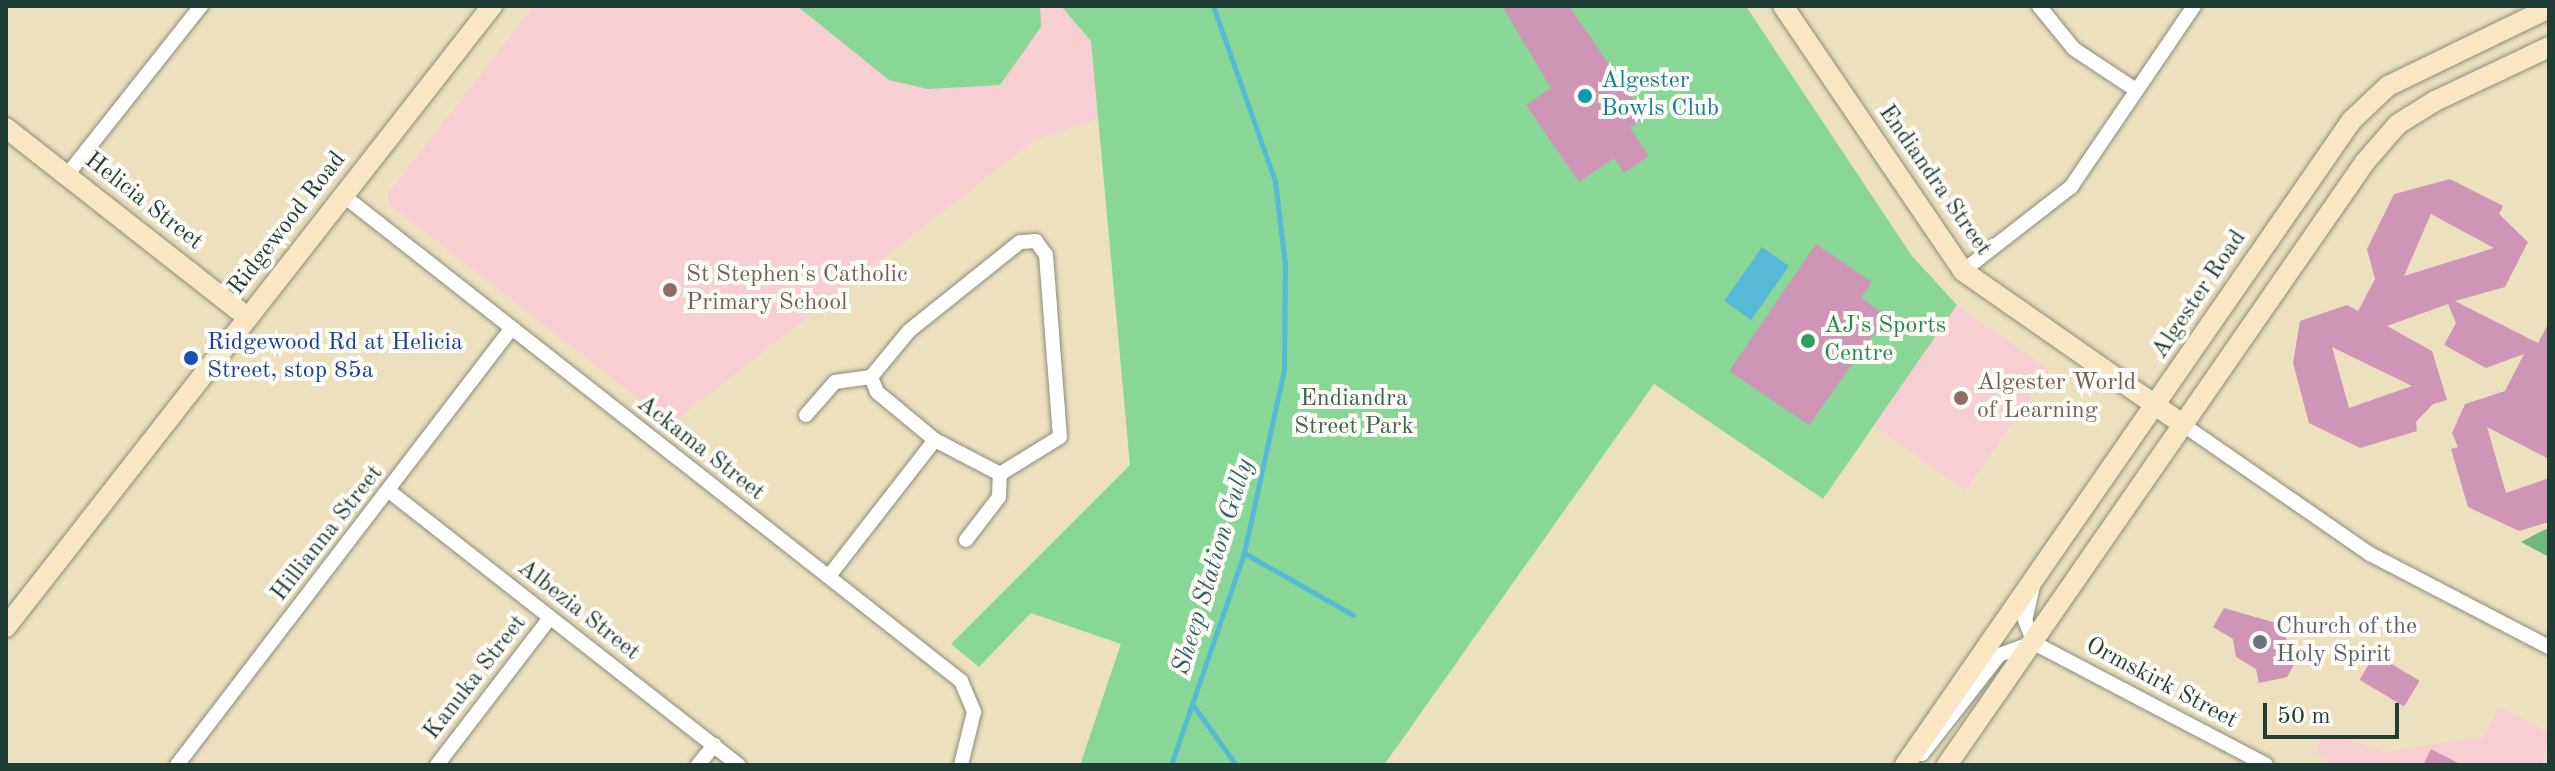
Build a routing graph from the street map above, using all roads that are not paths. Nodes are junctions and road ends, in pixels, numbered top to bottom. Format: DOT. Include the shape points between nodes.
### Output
graph roads {
  1 [pos="492,6"];
  2 [pos="1783,6"];
  3 [pos="2039,6"];
  4 [pos="2194,6"];
  5 [pos="2549,8"];
  6 [pos="193,9"];
  7 [pos="2549,47"];
  8 [pos="2136,90"];
  9 [pos="6,128"];
  10 [pos="67,175"];
  11 [pos="344,196"];
  12 [pos="1963,271"];
  13 [pos="247,317"];
  14 [pos="511,329"];
  15 [pos="871,377"];
  16 [pos="2155,406"];
  17 [pos="806,415"];
  18 [pos="2182,424"];
  19 [pos="935,440"];
  20 [pos="1000,474"];
  21 [pos="389,491"];
  22 [pos="966,540"];
  23 [pos="829,576"];
  24 [pos="2034,579"];
  25 [pos="550,618"];
  26 [pos="6,627"];
  27 [pos="2034,643"];
  28 [pos="2549,647"];
  29 [pos="714,745"];
  30 [pos="177,765"];
  31 [pos="437,765"];
  32 [pos="698,765"];
  33 [pos="739,765"];
  34 [pos="961,765"];
  35 [pos="1908,765"];
  36 [pos="1947,765"];
  37 [pos="2266,765"];
  1 -- 11 [label="main road, Ridgewood Road"];
  2 -- 12 [label="main road, Endiandra Street"];
  3 -- 8 [label="street" via="2074,49"];
  4 -- 8 [label="street"];
  5 -- 16 [label="main road, Algester Road" via="2388,86 2352,120"];
  6 -- 10 [label="street"];
  7 -- 18 [label="main road" via="2398,124 2305,243"];
  8 -- 12 [label="street" via="2052,207"];
  9 -- 10 [label="main road, Helicia Street"];
  10 -- 13 [label="main road, Helicia Street"];
  11 -- 13 [label="main road, Ridgewood Road"];
  11 -- 14 [label="street, Ackama Street"];
  12 -- 16 [label="main road, Endiandra Street"];
  13 -- 26 [label="main road, Ridgewood Road"];
  14 -- 21 [label="street, Hillianna Street"];
  14 -- 23 [label="street, Ackama Street"];
  15 -- 17 [label="street" via="835,382"];
  15 -- 19 [label="street" via="877,392"];
  15 -- 20 [label="street" via="909,331 1020,242 1036,241 1046,255 1063,425 1052,445"];
  16 -- 18 [label="main road, Endiandra Street"];
  16 -- 24 [label="main road, Algester Road"];
  18 -- 27 [label="main road"];
  18 -- 28 [label="street" via="2370,554"];
  19 -- 20 [label="street"];
  19 -- 23 [label="street"];
  20 -- 22 [label="street" via="999,497"];
  21 -- 25 [label="street, Albezia Street"];
  21 -- 30 [label="street, Hillianna Street"];
  23 -- 34 [label="street, Ackama Street" via="961,681 974,712"];
  24 -- 27 [label="street" via="2025,620"];
  24 -- 35 [label="main road, Algester Road"];
  25 -- 29 [label="street, Albezia Street"];
  25 -- 31 [label="street, Kanuka Street"];
  27 -- 35 [label="street" via="1999,655 1958,716"];
  27 -- 36 [label="main road"];
  27 -- 37 [label="street, Ormskirk Street"];
  29 -- 32 [label="street"];
  29 -- 33 [label="street, Albezia Street"];
}
